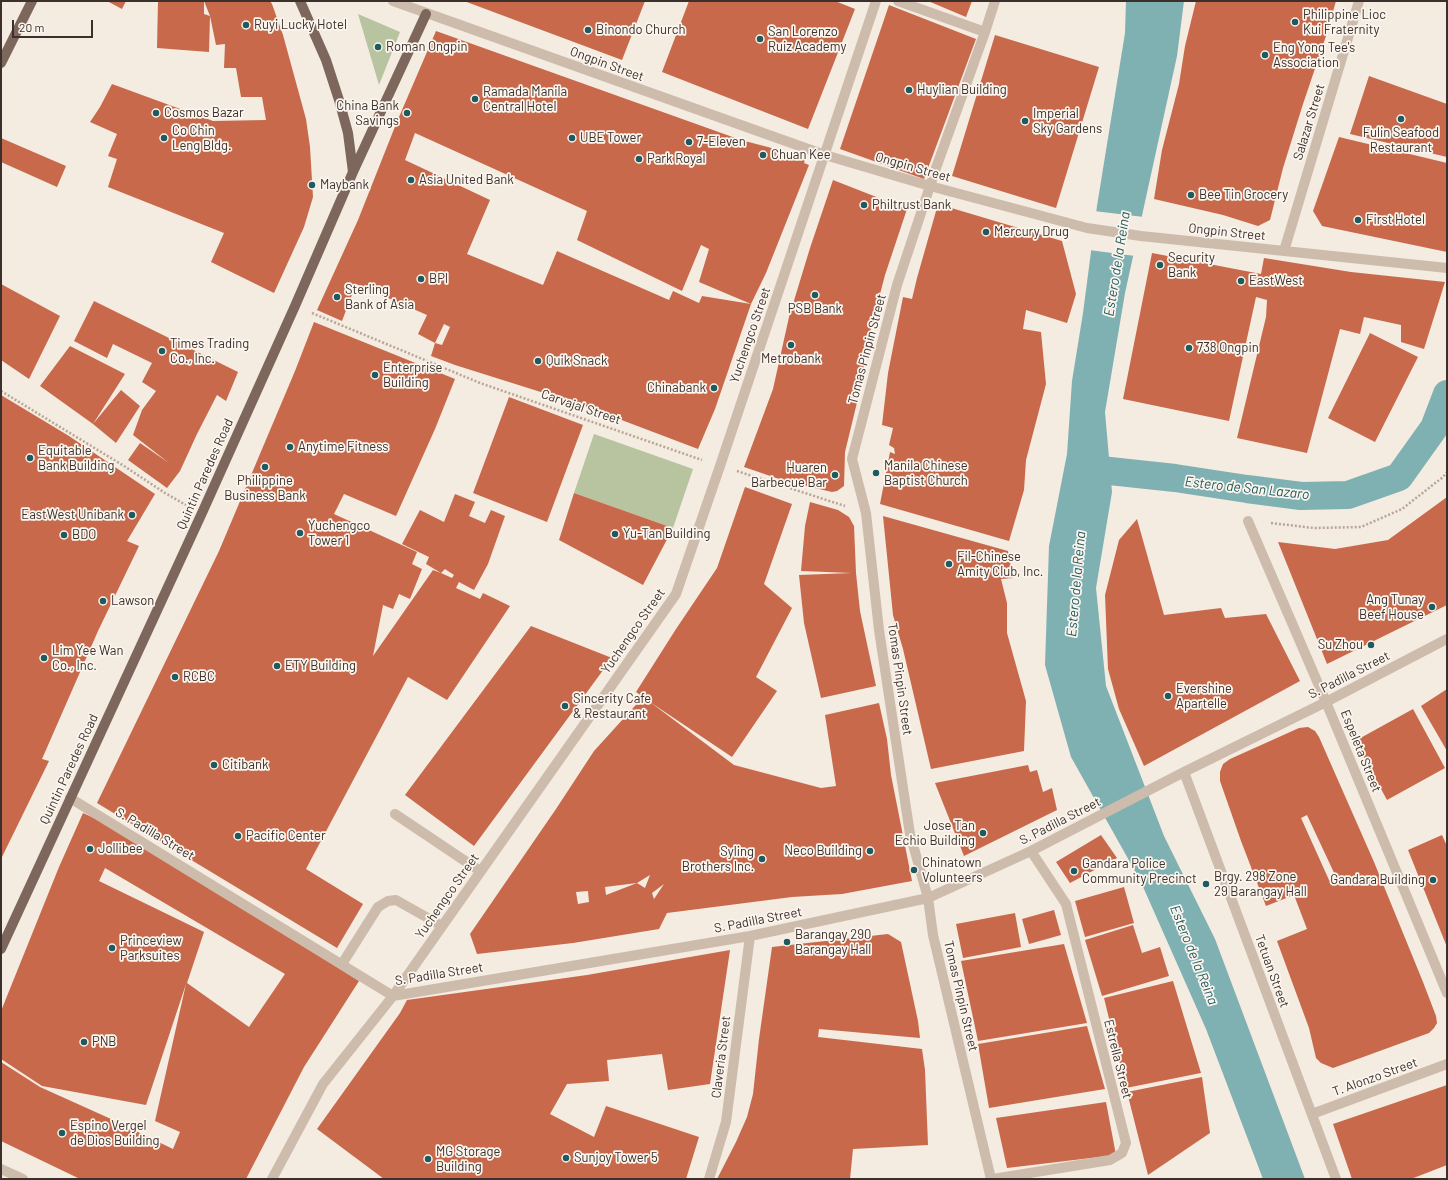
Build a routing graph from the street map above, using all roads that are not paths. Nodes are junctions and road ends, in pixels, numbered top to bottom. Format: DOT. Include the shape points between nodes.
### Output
graph roads {
  1 [pos="32,1"];
  2 [pos="393,1"];
  3 [pos="876,1"];
  4 [pos="898,1"];
  5 [pos="996,1"];
  6 [pos="1360,1"];
  7 [pos="300,3"];
  8 [pos="426,14"];
  9 [pos="985,32"];
  10 [pos="1,62"];
  11 [pos="825,156"];
  12 [pos="353,172"];
  13 [pos="930,186"];
  14 [pos="1284,250"];
  15 [pos="1447,268"];
  16 [pos="1248,521"];
  17 [pos="1447,639"];
  18 [pos="1326,702"];
  19 [pos="1184,772"];
  20 [pos="70,798"];
  21 [pos="395,814"];
  22 [pos="1031,851"];
  23 [pos="480,872"];
  24 [pos="928,898"];
  25 [pos="442,926"];
  26 [pos="750,936"];
  27 [pos="1,949"];
  28 [pos="342,964"];
  29 [pos="1447,994"];
  30 [pos="393,996"];
  31 [pos="1447,1064"];
  32 [pos="1312,1114"];
  33 [pos="1,1169"];
  34 [pos="23,1179"];
  35 [pos="272,1179"];
  36 [pos="709,1179"];
  37 [pos="992,1179"];
  38 [pos="1336,1179"];
  1 -- 10 [label="main road"];
  2 -- 8 [label="street, Ongpin Street"];
  3 -- 11 [label="street, Yuchengco Street"];
  4 -- 9 [label="street"];
  5 -- 9 [label="street, Tomas Pinpin Street"];
  6 -- 14 [label="street, Salazar Street"];
  7 -- 12 [label="main road" via="326,60 339,100 348,133"];
  8 -- 11 [label="street, Ongpin Street"];
  8 -- 12 [label="main road, Quintin Paredes Road"];
  9 -- 13 [label="street, Tomas Pinpin Street"];
  11 -- 13 [label="street, Ongpin Street"];
  11 -- 23 [label="street, Yuchengco Street" via="676,594"];
  12 -- 20 [label="main road, Quintin Paredes Road" via="202,513"];
  13 -- 14 [label="street, Ongpin Street" via="1087,228"];
  13 -- 24 [label="street, Tomas Pinpin Street" via="897,285 852,459 866,513 880,630 910,834"];
  14 -- 15 [label="street, Ongpin Street"];
  16 -- 18 [label="street, Espeleta Street"];
  17 -- 18 [label="street, S. Padilla Street"];
  18 -- 19 [label="street, S. Padilla Street"];
  18 -- 29 [label="street, Espeleta Street"];
  19 -- 22 [label="street, S. Padilla Street"];
  19 -- 32 [label="street, Tetuan Street"];
  20 -- 27 [label="main road, Quintin Paredes Road"];
  20 -- 28 [label="street, S. Padilla Street"];
  21 -- 23 [label="street"];
  22 -- 24 [label="street, S. Padilla Street"];
  22 -- 37 [label="street, Estrella Street" via="1066,904 1126,1143 1122,1152 1110,1160"];
  23 -- 25 [label="street, Yuchengco Street"];
  24 -- 26 [label="street, S. Padilla Street"];
  24 -- 37 [label="street, Tomas Pinpin Street" via="933,935"];
  25 -- 28 [label="street" via="396,900 388,901 378,908"];
  25 -- 30 [label="street, Yuchengco Street"];
  26 -- 30 [label="street, S. Padilla Street"];
  26 -- 36 [label="street, Claveria Street" via="726,1122"];
  28 -- 30 [label="street, S. Padilla Street"];
  30 -- 35 [label="street, Yuchengco Street" via="323,1084"];
  31 -- 32 [label="street, T. Alonzo Street"];
  32 -- 38 [label="street, Tetuan Street"];
  33 -- 34 [label="street"];
}
